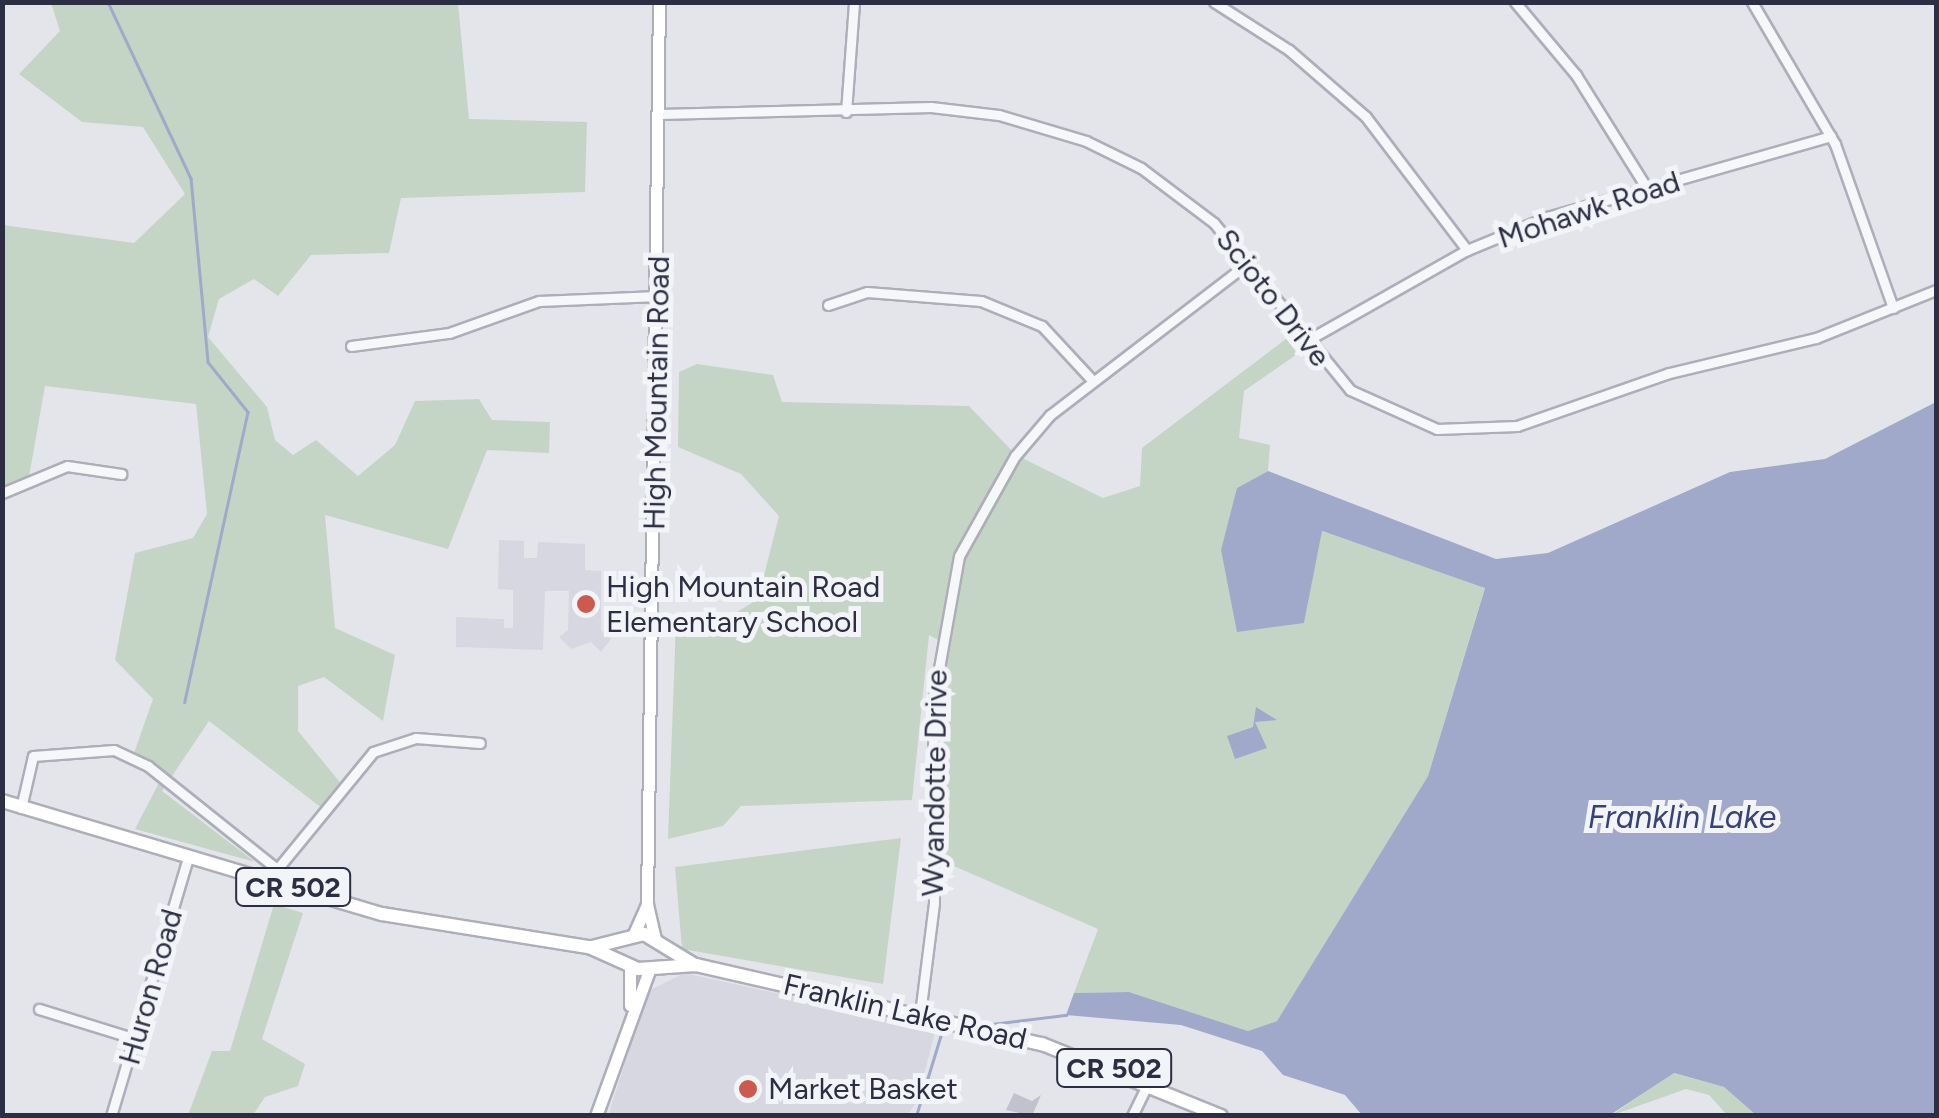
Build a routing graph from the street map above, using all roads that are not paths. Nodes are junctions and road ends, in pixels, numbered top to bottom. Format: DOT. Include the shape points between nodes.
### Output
graph roads {
  1 [pos="659,2"];
  2 [pos="854,2"];
  3 [pos="1214,2"];
  4 [pos="1516,2"];
  5 [pos="1752,2"];
  6 [pos="846,112"];
  7 [pos="660,114"];
  8 [pos="1831,136"];
  9 [pos="1646,187"];
  10 [pos="1467,250"];
  11 [pos="1251,261"];
  12 [pos="1936,290"];
  13 [pos="658,296"];
  14 [pos="828,305"];
  15 [pos="1892,308"];
  16 [pos="1306,341"];
  17 [pos="351,346"];
  18 [pos="1091,379"];
  19 [pos="121,474"];
  20 [pos="2,493"];
  21 [pos="480,743"];
  22 [pos="2,801"];
  23 [pos="22,808"];
  24 [pos="188,858"];
  25 [pos="272,874"];
  26 [pos="647,904"];
  27 [pos="630,938"];
  28 [pos="656,942"];
  29 [pos="590,947"];
  30 [pos="628,963"];
  31 [pos="696,965"];
  32 [pos="652,967"];
  33 [pos="38,1009"];
  34 [pos="630,1009"];
  35 [pos="920,1014"];
  36 [pos="136,1039"];
  37 [pos="1148,1083"];
  38 [pos="111,1116"];
  39 [pos="596,1116"];
  40 [pos="1132,1116"];
  41 [pos="1221,1116"];
  1 -- 7 [label="main road, High Mountain Road"];
  2 -- 6 [label="street"];
  3 -- 10 [label="street" via="1289,50 1366,117"];
  4 -- 9 [label="street" via="1584,86"];
  5 -- 8 [label="street"];
  6 -- 7 [label="street, Scioto Drive"];
  6 -- 11 [label="street, Scioto Drive" via="968,110 1058,130 1166,185"];
  7 -- 13 [label="main road, High Mountain Road"];
  8 -- 9 [label="street, Mohawk Road"];
  8 -- 15 [label="street"];
  9 -- 10 [label="street, Mohawk Road"];
  10 -- 16 [label="street, Mohawk Road"];
  11 -- 16 [label="street, Scioto Drive"];
  11 -- 18 [label="street, Wyandotte Drive"];
  12 -- 15 [label="street, Scioto Drive"];
  13 -- 17 [label="street" via="539,301 450,333"];
  13 -- 26 [label="main road, High Mountain Road"];
  14 -- 18 [label="street" via="867,292 981,301 1042,326"];
  15 -- 16 [label="street, Scioto Drive" via="1787,347 1669,373 1479,432 1418,425 1379,409 1334,376"];
  18 -- 35 [label="street, Wyandotte Drive" via="1015,456 959,556 933,702 934,903"];
  19 -- 20 [label="street" via="67,466"];
  21 -- 25 [label="street" via="416,738 373,752"];
  22 -- 23 [label="main road, CR 502"];
  23 -- 24 [label="main road, CR 502"];
  23 -- 25 [label="street" via="33,756 114,750 148,766"];
  24 -- 25 [label="main road, CR 502"];
  24 -- 36 [label="street, Huron Road"];
  25 -- 29 [label="main road, CR 502" via="404,919"];
  26 -- 27 [label="main road, High Mountain Road"];
  26 -- 28 [label="main road, High Mountain Road"];
  27 -- 28 [label="main road, CR 502"];
  27 -- 29 [label="main road, CR 502"];
  27 -- 30 [label="main road"];
  28 -- 31 [label="main road, Franklin Lake Road / CR 502"];
  28 -- 32 [label="main road"];
  29 -- 30 [label="main road, CR 502"];
  30 -- 32 [label="main road, CR 502"];
  30 -- 34 [label="main road"];
  31 -- 32 [label="main road, Franklin Lake Road / CR 502"];
  31 -- 35 [label="main road, Franklin Lake Road / CR 502"];
  32 -- 34 [label="main road"];
  33 -- 36 [label="street"];
  34 -- 39 [label="main road"];
  35 -- 37 [label="main road, Franklin Lake Road / CR 502"];
  36 -- 38 [label="street, Huron Road"];
  37 -- 40 [label="street"];
  37 -- 41 [label="main road, Franklin Lake Road / CR 502"];
}
